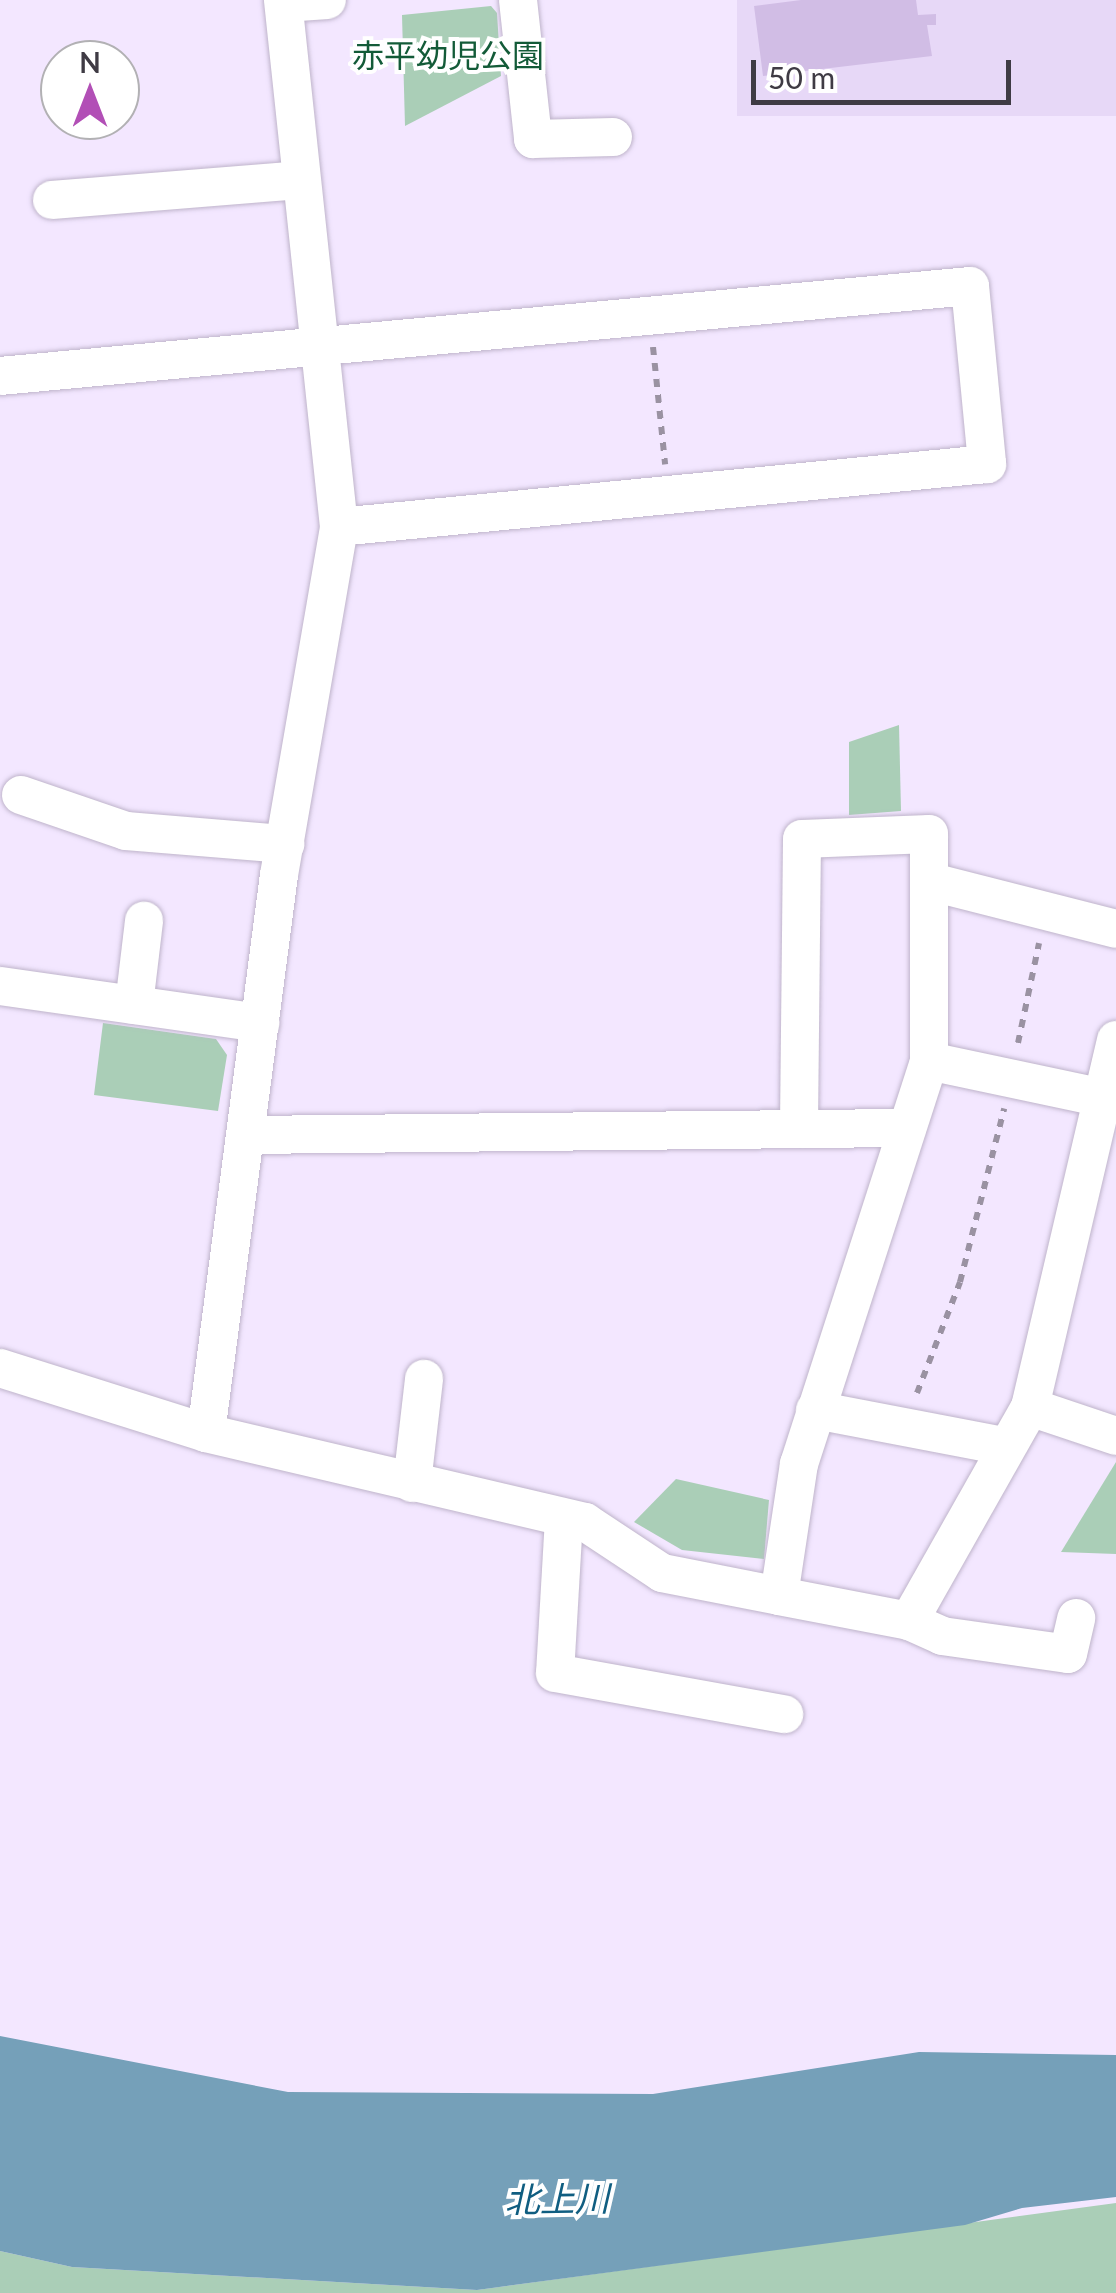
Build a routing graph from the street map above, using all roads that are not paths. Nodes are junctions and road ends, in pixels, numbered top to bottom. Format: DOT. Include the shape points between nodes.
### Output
graph roads {
  1 [pos="326,0"];
  2 [pos="518,0"];
  3 [pos="284,2"];
  4 [pos="614,137"];
  5 [pos="300,180"];
  6 [pos="52,200"];
  7 [pos="318,349"];
  8 [pos="0,376"];
  9 [pos="339,528"];
  10 [pos="22,795"];
  11 [pos="285,844"];
  12 [pos="932,882"];
  13 [pos="144,922"];
  14 [pos="1116,929"];
  15 [pos="0,986"];
  16 [pos="134,1005"];
  17 [pos="260,1023"];
  18 [pos="1116,1040"];
  19 [pos="929,1061"];
  20 [pos="1103,1098"];
  21 [pos="907,1128"];
  22 [pos="798,1129"];
  23 [pos="245,1135"];
  24 [pos="0,1368"];
  25 [pos="424,1379"];
  26 [pos="1030,1407"];
  27 [pos="815,1410"];
  28 [pos="206,1433"];
  29 [pos="1116,1436"];
  30 [pos="1003,1446"];
  31 [pos="412,1483"];
  32 [pos="564,1518"];
  33 [pos="778,1596"];
  34 [pos="1076,1618"];
  35 [pos="909,1621"];
  36 [pos="784,1714"];
  1 -- 3 [label="street"];
  2 -- 4 [label="street" via="533,138"];
  3 -- 5 [label="street"];
  5 -- 6 [label="street"];
  5 -- 7 [label="street"];
  7 -- 8 [label="street"];
  7 -- 9 [label="street"];
  7 -- 9 [label="street" via="970,286 987,464"];
  9 -- 11 [label="street"];
  10 -- 11 [label="street" via="126,831"];
  11 -- 17 [label="street"];
  12 -- 14 [label="street"];
  12 -- 19 [label="street"];
  12 -- 22 [label="street" via="927,817 802,840"];
  13 -- 16 [label="street"];
  15 -- 16 [label="street"];
  16 -- 17 [label="street"];
  17 -- 23 [label="street"];
  18 -- 20 [label="street"];
  19 -- 20 [label="street"];
  19 -- 21 [label="street"];
  20 -- 26 [label="street"];
  21 -- 22 [label="street"];
  21 -- 27 [label="street"];
  22 -- 23 [label="street"];
  23 -- 28 [label="street"];
  24 -- 28 [label="street"];
  25 -- 31 [label="street"];
  26 -- 29 [label="street"];
  26 -- 30 [label="street"];
  27 -- 30 [label="street"];
  27 -- 33 [label="street"];
  28 -- 31 [label="street"];
  30 -- 35 [label="street"];
  31 -- 32 [label="street"];
  32 -- 33 [label="street" via="585,1522 662,1573"];
  32 -- 36 [label="street" via="556,1673"];
  33 -- 35 [label="street"];
  34 -- 35 [label="street" via="1068,1654 942,1636"];
}
